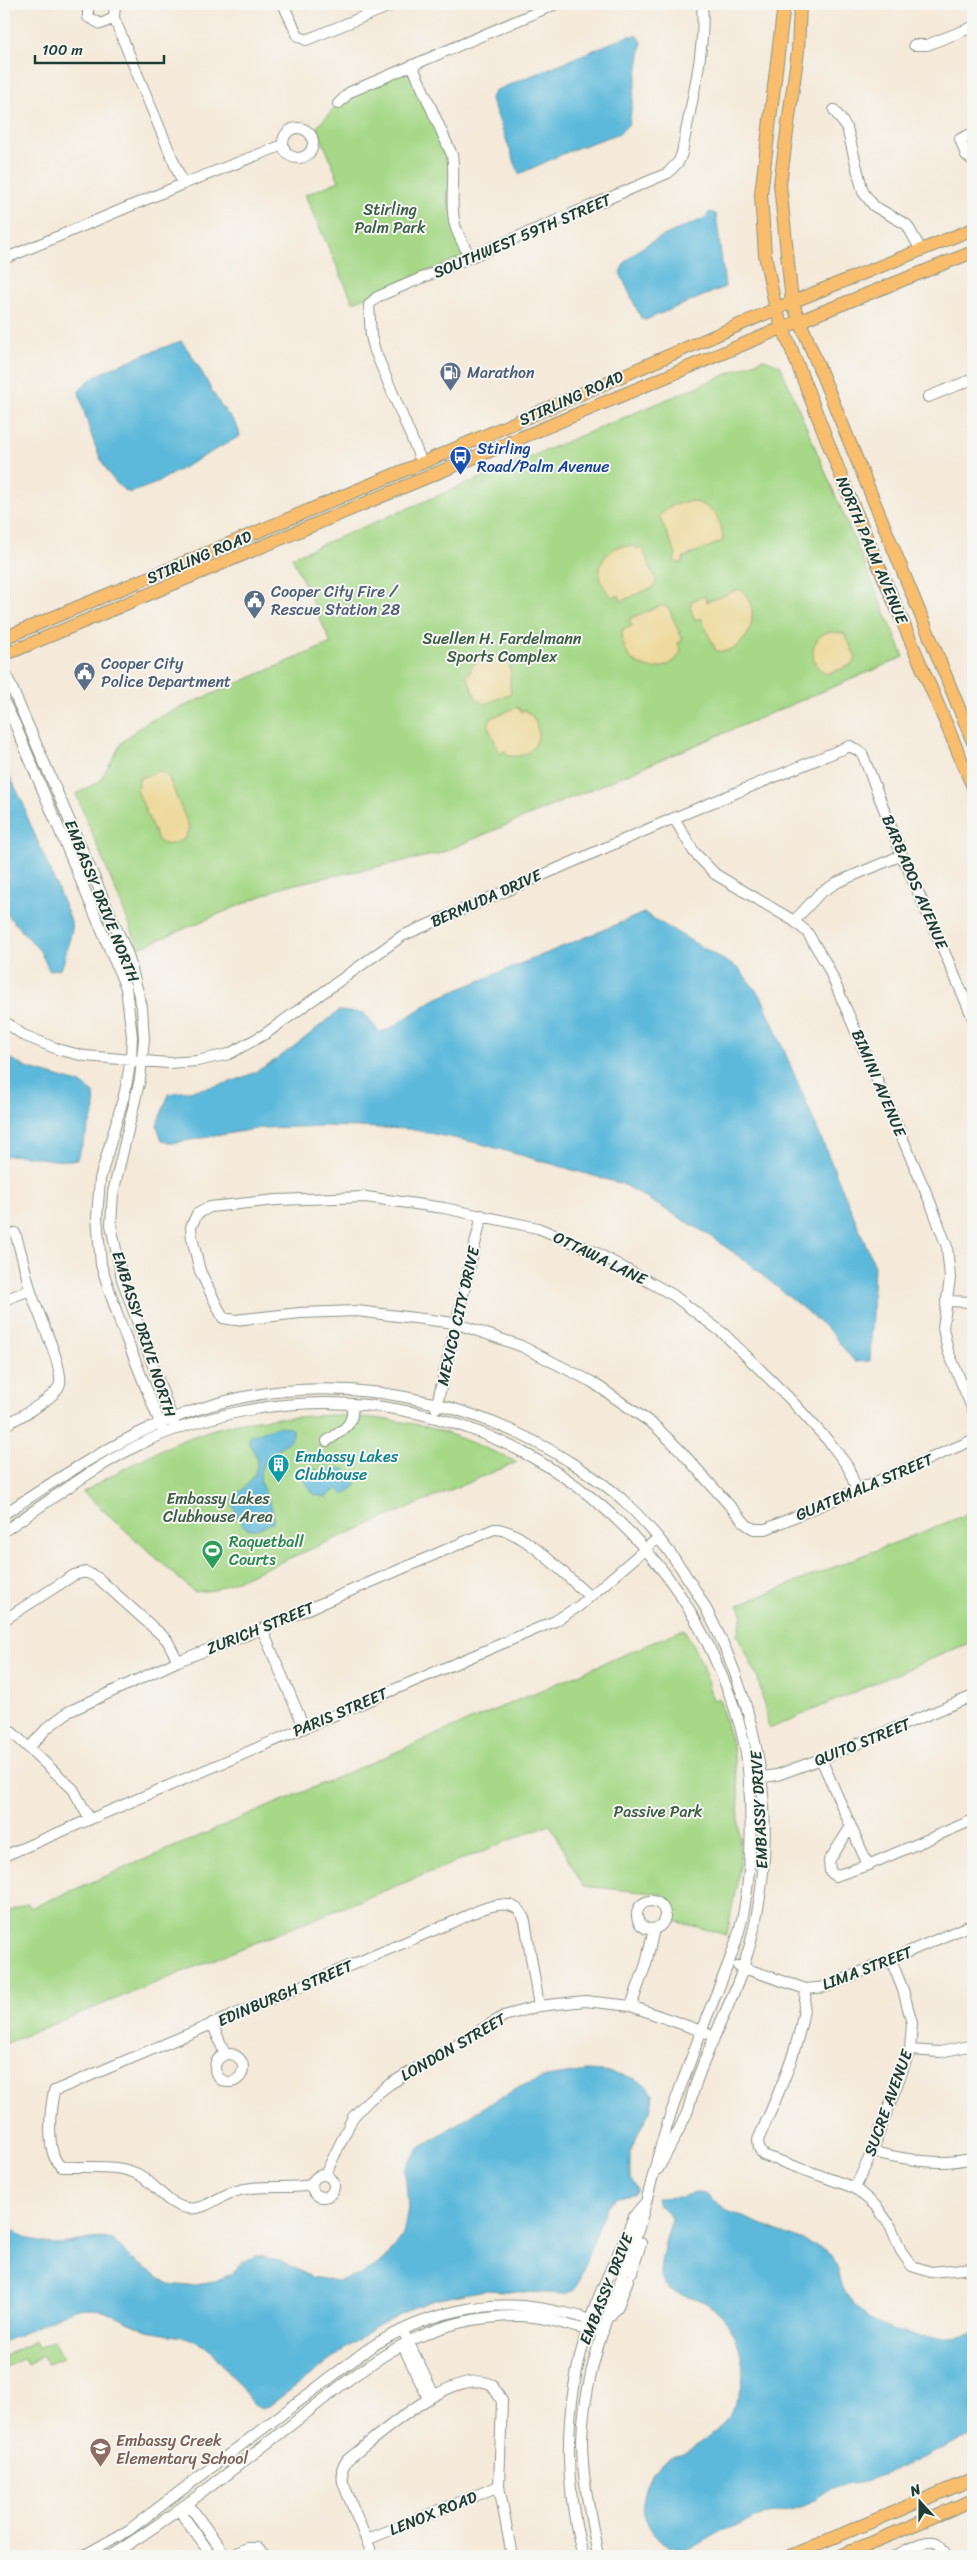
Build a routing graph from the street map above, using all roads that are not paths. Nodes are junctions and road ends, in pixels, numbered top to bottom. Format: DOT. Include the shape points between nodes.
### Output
graph roads {
  1 [pos="88,4"];
  2 [pos="116,4"];
  3 [pos="283,4"];
  4 [pos="395,4"];
  5 [pos="556,4"];
  6 [pos="702,4"];
  7 [pos="784,4"];
  8 [pos="800,4"];
  9 [pos="114,18"];
  10 [pos="973,27"];
  11 [pos="914,45"];
  12 [pos="412,65"];
  13 [pos="338,104"];
  14 [pos="834,110"];
  15 [pos="973,133"];
  16 [pos="283,145"];
  17 [pos="973,161"];
  18 [pos="183,184"];
  19 [pos="973,229"];
  20 [pos="921,250"];
  21 [pos="973,252"];
  22 [pos="470,257"];
  23 [pos="4,260"];
  24 [pos="792,302"];
  25 [pos="776,310"];
  26 [pos="800,322"];
  27 [pos="782,328"];
  28 [pos="973,379"];
  29 [pos="928,397"];
  30 [pos="422,463"];
  31 [pos="4,638"];
  32 [pos="4,654"];
  33 [pos="4,670"];
  34 [pos="4,702"];
  35 [pos="973,742"];
  36 [pos="856,747"];
  37 [pos="973,787"];
  38 [pos="674,818"];
  39 [pos="902,855"];
  40 [pos="794,921"];
  41 [pos="973,1018"];
  42 [pos="4,1021"];
  43 [pos="131,1059"];
  44 [pos="142,1060"];
  45 [pos="482,1215"];
  46 [pos="16,1233"];
  47 [pos="30,1290"];
  48 [pos="4,1300"];
  49 [pos="946,1301"];
  50 [pos="973,1302"];
  51 [pos="455,1323"];
  52 [pos="352,1404"];
  53 [pos="437,1404"];
  54 [pos="973,1410"];
  55 [pos="435,1416"];
  56 [pos="172,1418"];
  57 [pos="160,1422"];
  58 [pos="4,1426"];
  59 [pos="176,1430"];
  60 [pos="164,1434"];
  61 [pos="973,1440"];
  62 [pos="327,1441"];
  63 [pos="857,1491"];
  64 [pos="4,1514"];
  65 [pos="4,1531"];
  66 [pos="658,1538"];
  67 [pos="645,1549"];
  68 [pos="588,1596"];
  69 [pos="4,1620"];
  70 [pos="262,1629"];
  71 [pos="178,1661"];
  72 [pos="973,1696"];
  73 [pos="4,1725"];
  74 [pos="304,1727"];
  75 [pos="29,1748"];
  76 [pos="821,1759"];
  77 [pos="761,1778"];
  78 [pos="749,1779"];
  79 [pos="89,1818"];
  80 [pos="973,1820"];
  81 [pos="850,1828"];
  82 [pos="4,1856"];
  83 [pos="868,1865"];
  84 [pos="973,1924"];
  85 [pos="654,1928"];
  86 [pos="891,1960"];
  87 [pos="730,1963"];
  88 [pos="743,1968"];
  89 [pos="806,1989"];
  90 [pos="539,2006"];
  91 [pos="631,2006"];
  92 [pos="212,2023"];
  93 [pos="702,2031"];
  94 [pos="715,2036"];
  95 [pos="973,2045"];
  96 [pos="910,2050"];
  97 [pos="226,2054"];
  98 [pos="872,2152"];
  99 [pos="973,2158"];
  100 [pos="325,2175"];
  101 [pos="654,2180"];
  102 [pos="312,2185"];
  103 [pos="855,2188"];
  104 [pos="644,2202"];
  105 [pos="973,2268"];
  106 [pos="590,2319"];
  107 [pos="403,2329"];
  108 [pos="587,2331"];
  109 [pos="603,2332"];
  110 [pos="407,2341"];
  111 [pos="431,2397"];
  112 [pos="973,2479"];
  113 [pos="499,2486"];
  114 [pos="175,2495"];
  115 [pos="973,2500"];
  116 [pos="183,2506"];
  117 [pos="366,2540"];
  118 [pos="83,2556"];
  119 [pos="110,2556"];
  120 [pos="212,2556"];
  121 [pos="226,2556"];
  122 [pos="231,2556"];
  123 [pos="266,2556"];
  124 [pos="373,2556"];
  125 [pos="512,2556"];
  126 [pos="583,2556"];
  127 [pos="598,2556"];
  128 [pos="790,2556"];
  129 [pos="840,2556"];
  130 [pos="894,2556"];
  131 [pos="947,2556"];
  1 -- 9 [label="street" via="88,17 96,23 106,24"];
  2 -- 9 [label="street"];
  3 -- 4 [label="street" via="294,31 302,39"];
  5 -- 12 [label="street"];
  6 -- 22 [label="street, SOUTHWEST 59TH STREET" via="699,54 682,153 674,167 658,178"];
  7 -- 25 [label="main road, NORTH PALM AVENUE" via="761,194 765,255"];
  8 -- 24 [label="main road, NORTH PALM AVENUE" via="798,51 780,184"];
  9 -- 18 [label="street"];
  10 -- 11 [label="street" via="928,45"];
  12 -- 13 [label="street" via="350,92"];
  12 -- 22 [label="street" via="452,155 455,226"];
  14 -- 20 [label="street" via="847,128 863,192 874,206 908,225"];
  15 -- 17 [label="street" via="960,139 966,156"];
  16 -- 18 [label="street"];
  18 -- 23 [label="street"];
  19 -- 20 [label="main road, STIRLING ROAD"];
  20 -- 24 [label="main road, STIRLING ROAD"];
  21 -- 26 [label="main road, STIRLING ROAD"];
  22 -- 30 [label="street, SOUTHWEST 59TH STREET" via="377,297 369,305 375,351"];
  24 -- 25 [label="main road, STIRLING ROAD"];
  24 -- 26 [label="main road, NORTH PALM AVENUE"];
  25 -- 27 [label="main road, NORTH PALM AVENUE"];
  25 -- 30 [label="main road, STIRLING ROAD"];
  26 -- 27 [label="main road, STIRLING ROAD"];
  26 -- 35 [label="main road, NORTH PALM AVENUE"];
  27 -- 32 [label="main road, STIRLING ROAD"];
  27 -- 37 [label="main road, NORTH PALM AVENUE" via="849,496"];
  28 -- 29 [label="street"];
  30 -- 31 [label="main road, STIRLING ROAD"];
  33 -- 44 [label="street, EMBASSY DRIVE NORTH" via="128,955 142,1007"];
  34 -- 43 [label="street, EMBASSY DRIVE NORTH" via="126,988 132,1036"];
  36 -- 38 [label="street, BERMUDA DRIVE" via="843,747"];
  36 -- 39 [label="street, BARBADOS AVENUE" via="862,753"];
  38 -- 40 [label="street, BIMINI AVENUE" via="694,852 715,874"];
  38 -- 44 [label="street, BERMUDA DRIVE" via="402,936 265,1034 229,1054 168,1063"];
  39 -- 40 [label="street" via="820,893"];
  39 -- 41 [label="street, BARBADOS AVENUE"];
  40 -- 49 [label="street, BIMINI AVENUE" via="807,932 827,965 931,1204 947,1247 950,1278"];
  42 -- 43 [label="street, BERMUDA DRIVE" via="24,1035 60,1050 85,1056"];
  43 -- 44 [label="street, BERMUDA DRIVE"];
  43 -- 57 [label="street, EMBASSY DRIVE NORTH" via="100,1179 97,1217 101,1265"];
  44 -- 56 [label="street, EMBASSY DRIVE NORTH" via="113,1192 111,1225 122,1279"];
  45 -- 51 [label="street, MEXICO CITY DRIVE"];
  45 -- 51 [label="street, OTTAWA LANE" via="366,1197 210,1207 197,1214 191,1227 200,1271 223,1318 235,1320 300,1312 357,1311"];
  45 -- 63 [label="street, OTTAWA LANE" via="538,1228 566,1239 673,1296 724,1334 790,1399 848,1467"];
  46 -- 47 [label="street"];
  47 -- 48 [label="street"];
  47 -- 58 [label="street" via="57,1365 60,1383 54,1394"];
  49 -- 50 [label="street"];
  49 -- 54 [label="street, BIMINI AVENUE" via="944,1328 948,1351"];
  51 -- 53 [label="street, MEXICO CITY DRIVE"];
  51 -- 63 [label="street, GUATEMALA STREET" via="521,1346 592,1382 654,1425 754,1529 766,1529"];
  52 -- 55 [label="street, EMBASSY DRIVE" via="375,1404"];
  52 -- 59 [label="street, EMBASSY DRIVE" via="284,1405 214,1418"];
  52 -- 62 [label="street" via="350,1426"];
  53 -- 55 [label="street, MEXICO CITY DRIVE"];
  53 -- 56 [label="street, EMBASSY DRIVE" via="396,1395 347,1390 285,1391 222,1403"];
  53 -- 66 [label="street, EMBASSY DRIVE" via="488,1420 540,1443 623,1500"];
  55 -- 67 [label="street, EMBASSY DRIVE" via="484,1434 574,1483 601,1504"];
  56 -- 57 [label="street, EMBASSY DRIVE"];
  56 -- 59 [label="street, EMBASSY DRIVE NORTH"];
  57 -- 60 [label="street, EMBASSY DRIVE NORTH"];
  57 -- 64 [label="street, EMBASSY DRIVE" via="126,1437"];
  59 -- 60 [label="street, EMBASSY DRIVE"];
  60 -- 65 [label="street, EMBASSY DRIVE" via="125,1452"];
  61 -- 63 [label="street, GUATEMALA STREET"];
  66 -- 67 [label="street, PARIS STREET"];
  66 -- 77 [label="street, EMBASSY DRIVE" via="712,1622 736,1672 751,1720"];
  67 -- 68 [label="street, PARIS STREET"];
  67 -- 78 [label="street, EMBASSY DRIVE" via="673,1583 703,1633 718,1666 743,1739"];
  68 -- 70 [label="street, ZURICH STREET" via="527,1543 503,1529 494,1529"];
  68 -- 74 [label="street, PARIS STREET" via="579,1606 555,1621"];
  69 -- 71 [label="street" via="74,1575 86,1572 98,1578 167,1640"];
  70 -- 71 [label="street, ZURICH STREET"];
  70 -- 74 [label="street"];
  71 -- 75 [label="street, ZURICH STREET" via="68,1712"];
  72 -- 76 [label="street, QUITO STREET"];
  73 -- 75 [label="street"];
  74 -- 79 [label="street, PARIS STREET"];
  75 -- 79 [label="street" via="73,1790"];
  76 -- 77 [label="street, QUITO STREET"];
  76 -- 81 [label="street"];
  77 -- 78 [label="street, QUITO STREET"];
  77 -- 88 [label="street, EMBASSY DRIVE" via="763,1872 757,1914"];
  78 -- 87 [label="street, EMBASSY DRIVE" via="749,1867 744,1911"];
  79 -- 82 [label="street, PARIS STREET"];
  80 -- 83 [label="street"];
  81 -- 83 [label="street"];
  81 -- 83 [label="street" via="829,1861 830,1871 835,1876"];
  84 -- 86 [label="street, LIMA STREET"];
  85 -- 91 [label="street" via="646,1964"];
  86 -- 89 [label="street, LIMA STREET" via="826,1987"];
  86 -- 96 [label="street, SUCRE AVENUE" via="912,2023"];
  87 -- 88 [label="street, LIMA STREET"];
  87 -- 93 [label="street, EMBASSY DRIVE"];
  88 -- 89 [label="street, LIMA STREET"];
  88 -- 94 [label="street, EMBASSY DRIVE"];
  89 -- 103 [label="street" via="805,2011 788,2070 758,2140 759,2148 763,2154"];
  90 -- 91 [label="street, LONDON STREET" via="585,2001"];
  90 -- 92 [label="street, EDINBURGH STREET" via="525,1921 518,1908 506,1904 489,1908"];
  90 -- 100 [label="street, LONDON STREET" via="504,2016 369,2100 353,2117"];
  91 -- 93 [label="street, LONDON STREET"];
  92 -- 97 [label="street"];
  92 -- 102 [label="street, EDINBURGH STREET" via="54,2091 50,2122 52,2154 56,2163 62,2167 120,2169 140,2175 170,2202 188,2209 198,2209 232,2192 258,2186"];
  93 -- 94 [label="street, LONDON STREET"];
  93 -- 101 [label="street, EMBASSY DRIVE" via="658,2153"];
  94 -- 101 [label="street, EMBASSY DRIVE" via="688,2110"];
  95 -- 96 [label="street" via="940,2052"];
  96 -- 98 [label="street, SUCRE AVENUE"];
  98 -- 99 [label="street" via="913,2161 956,2162"];
  98 -- 103 [label="street, SUCRE AVENUE"];
  100 -- 102 [label="street, LONDON STREET" via="317,2176"];
  100 -- 102 [label="street" via="334,2185 330,2195 316,2195"];
  101 -- 104 [label="street, EMBASSY DRIVE"];
  103 -- 105 [label="street" via="877,2207 912,2266 930,2272"];
  104 -- 106 [label="street, EMBASSY DRIVE" via="634,2216"];
  104 -- 109 [label="street, EMBASSY DRIVE" via="640,2227 642,2246 626,2275"];
  106 -- 107 [label="street" via="542,2308 504,2304 445,2314"];
  106 -- 108 [label="street, EMBASSY DRIVE"];
  106 -- 109 [label="street"];
  107 -- 110 [label="street"];
  107 -- 114 [label="street" via="368,2349"];
  108 -- 109 [label="street"];
  108 -- 110 [label="street" via="534,2317 487,2318 454,2323"];
  108 -- 126 [label="street, EMBASSY DRIVE" via="575,2375 568,2442 570,2498"];
  109 -- 127 [label="street, EMBASSY DRIVE" via="592,2370 582,2440 587,2498"];
  110 -- 111 [label="street" via="412,2346"];
  110 -- 116 [label="street" via="363,2370"];
  111 -- 113 [label="street" via="469,2382 487,2382 495,2388 502,2401"];
  111 -- 117 [label="street" via="347,2460 342,2469 343,2483"];
  112 -- 128 [label="main road"];
  113 -- 117 [label="street, LENOX ROAD"];
  113 -- 125 [label="street"];
  114 -- 116 [label="street"];
  114 -- 118 [label="street" via="129,2530"];
  115 -- 129 [label="main road"];
  116 -- 119 [label="street"];
  116 -- 120 [label="street" via="183,2516"];
  116 -- 121 [label="street" via="192,2509"];
  117 -- 124 [label="street"];
  122 -- 123 [label="street" via="247,2548 257,2548"];
  130 -- 131 [label="street" via="934,2541"];
}
